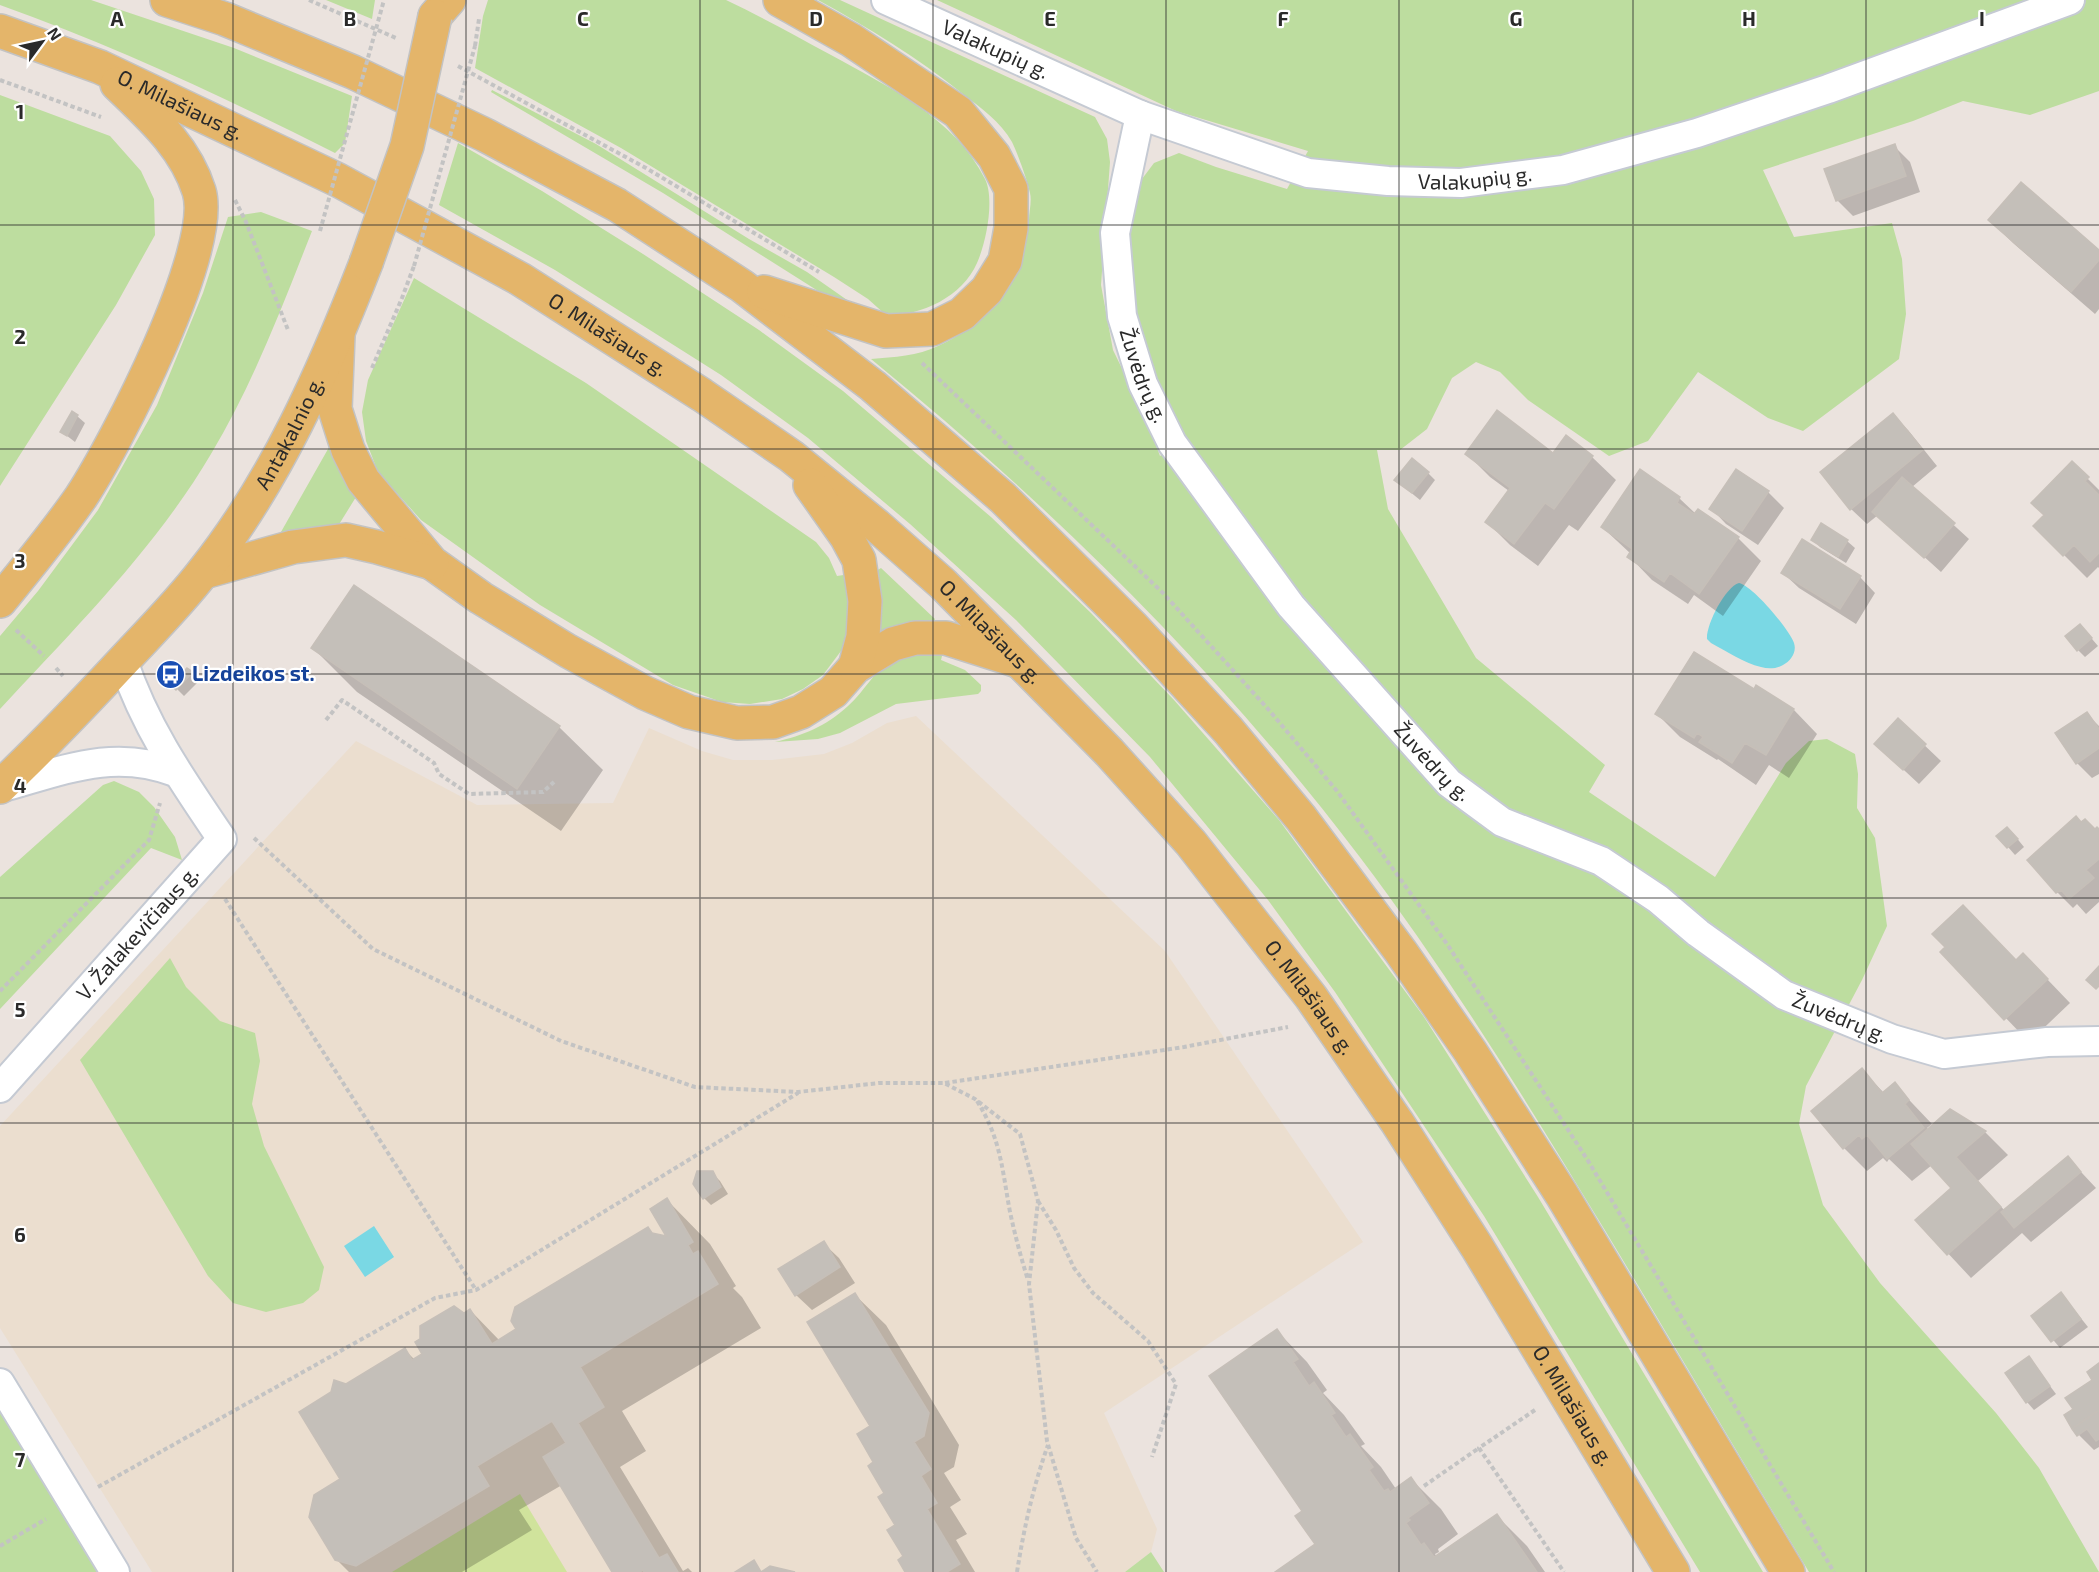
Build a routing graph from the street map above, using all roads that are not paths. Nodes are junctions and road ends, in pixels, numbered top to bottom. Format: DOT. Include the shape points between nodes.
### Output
graph roads {
  1 [pos="167,0"];
  2 [pos="780,0"];
  3 [pos="886,0"];
  4 [pos="2070,0"];
  5 [pos="440,5"];
  6 [pos="0,30"];
  7 [pos="100,67"];
  8 [pos="1140,115"];
  9 [pos="742,286"];
  10 [pos="338,335"];
  11 [pos="791,456"];
  12 [pos="432,563"];
  13 [pos="204,572"];
  14 [pos="0,601"];
  15 [pos="123,662"];
  16 [pos="1019,662"];
  17 [pos="855,668"];
  18 [pos="175,772"];
  19 [pos="0,787"];
  20 [pos="2099,1041"];
  21 [pos="0,1088"];
  22 [pos="0,1383"];
  23 [pos="115,1572"];
  24 [pos="1673,1572"];
  25 [pos="1788,1572"];
  1 -- 9 [label="main road" via="225,19 353,72 485,135 617,205"];
  2 -- 9 [label="main road" via="851,40 958,112 994,156 1011,189 1011,228 1005,261 987,290 962,314 932,329 886,331"];
  3 -- 8 [label="street, Valakupių g."];
  4 -- 8 [label="street, Valakupių g." via="1697,134 1563,170 1461,183 1308,173"];
  5 -- 10 [label="main road, Antakalnio g., bridge" via="407,146"];
  6 -- 7 [label="main road, O. Milašiaus g."];
  7 -- 11 [label="main road, O. Milašiaus g." via="338,180 520,279"];
  7 -- 14 [label="main road" via="159,125 184,157 200,193 194,256 165,335 125,420 81,496"];
  8 -- 20 [label="street, Žuvėdrų g." via="1115,233 1122,316 1143,384 1172,443 1291,606 1449,783 1502,822 1601,861 1658,899 1784,995 1892,1039 1944,1054 2047,1042"];
  9 -- 25 [label="main road" via="873,386 1003,498 1140,635 1228,730 1301,818 1470,1051 1562,1195"];
  10 -- 12 [label="main road" via="335,409 348,450 363,480"];
  10 -- 13 [label="main road, Antakalnio g." via="269,474"];
  11 -- 16 [label="main road, O. Milašiaus g." via="943,584"];
  11 -- 17 [label="main road" via="859,561 865,601 863,637"];
  12 -- 13 [label="main road" via="346,540 293,547"];
  12 -- 17 [label="main road" via="568,651 689,712 737,723 773,722 801,712 833,692"];
  13 -- 15 [label="main road, Antakalnio g."];
  15 -- 18 [label="street, V. Žalakevičiaus g." via="135,698"];
  15 -- 19 [label="main road, Antakalnio g."];
  16 -- 17 [label="main road" via="946,638 915,638 892,644"];
  16 -- 24 [label="main road, O. Milašiaus g." via="1109,752 1191,843 1311,997 1477,1247"];
  18 -- 19 [label="street" via="155,764 122,760 87,764"];
  18 -- 21 [label="street, V. Žalakevičiaus g." via="222,839"];
  22 -- 23 [label="street"];
}
